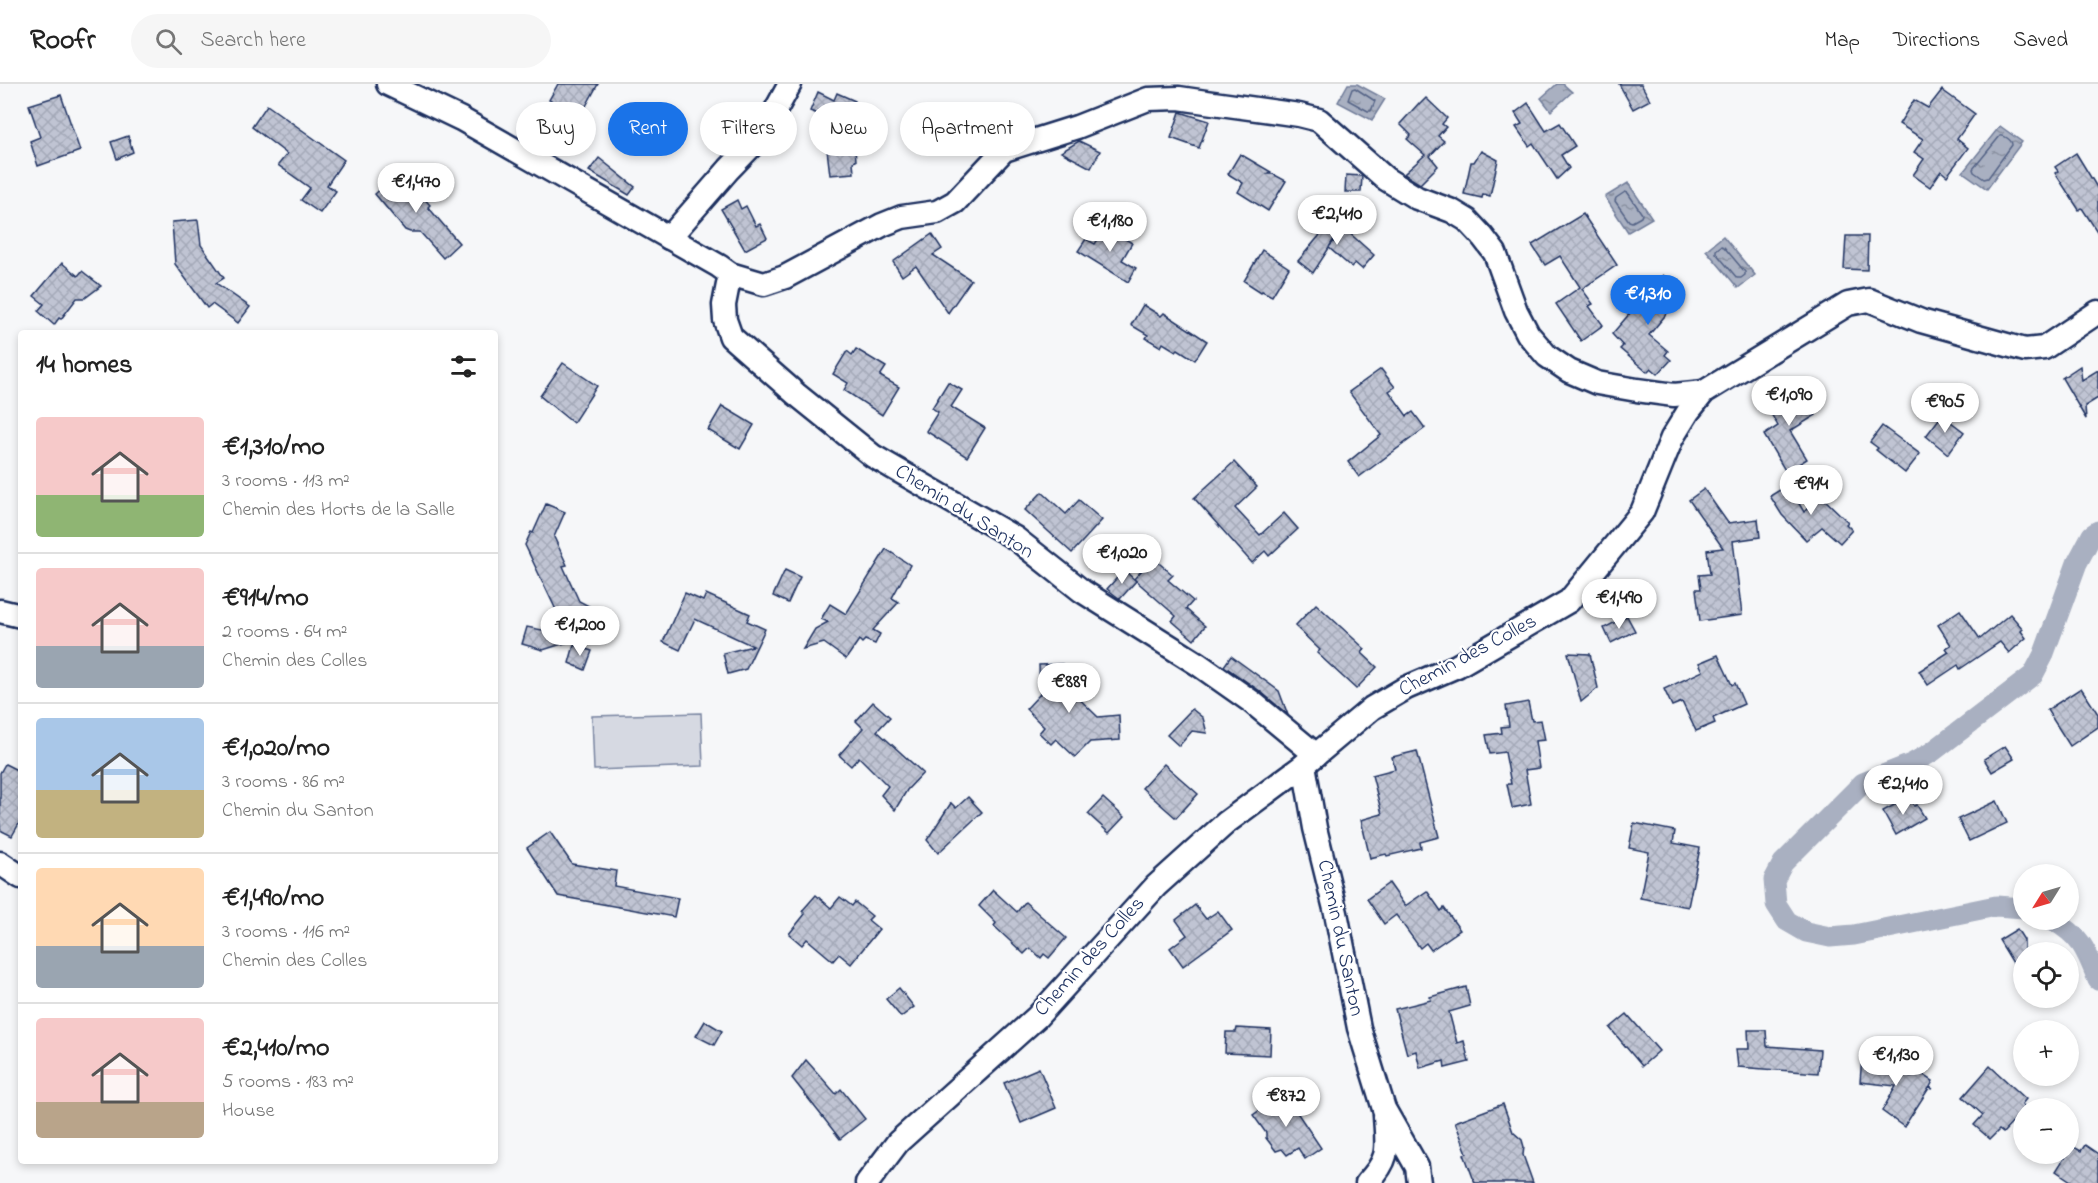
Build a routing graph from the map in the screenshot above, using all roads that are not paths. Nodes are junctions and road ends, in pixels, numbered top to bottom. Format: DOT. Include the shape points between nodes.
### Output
graph roads {
  1 [pos="388,84"];
  2 [pos="790,84"];
  3 [pos="669,238"];
  4 [pos="730,274"];
  5 [pos="2098,312"];
  6 [pos="1704,392"];
  7 [pos="0,611"];
  8 [pos="18,615"];
  9 [pos="1310,760"];
  10 [pos="0,863"];
  11 [pos="18,875"];
  12 [pos="1384,1108"];
  13 [pos="867,1183"];
  14 [pos="1367,1183"];
  15 [pos="1419,1183"];
  1 -- 3 [label="street" via="460,119"];
  2 -- 3 [label="street" via="762,135"];
  3 -- 4 [label="street"];
  4 -- 6 [label="street" via="764,284 785,277 882,225 902,217 937,212 955,202 1004,150 1148,99 1197,100 1318,120 1386,179 1467,220 1495,253 1528,334 1547,356 1569,371 1597,383 1674,395"];
  4 -- 9 [label="street, Chemin du Santon" via="724,305 731,337 796,394 873,456 1015,538 1082,591 1252,702"];
  5 -- 6 [label="street, Chemin des Colles" via="2044,348 2025,350 1921,321 1869,300 1848,304"];
  6 -- 9 [label="street, Chemin des Colles" via="1672,438 1642,512 1569,601 1457,666 1372,708"];
  7 -- 8 [label="street"];
  9 -- 12 [label="street, Chemin du Santon" via="1315,828 1359,1028"];
  9 -- 13 [label="street, Chemin des Colles" via="1227,822 1156,886 1037,1017 898,1142"];
  10 -- 11 [label="street"];
  12 -- 14 [label="street, Chemin du Santon" via="1388,1152"];
  12 -- 15 [label="street, Chemin du Santon" via="1417,1167"];
}
